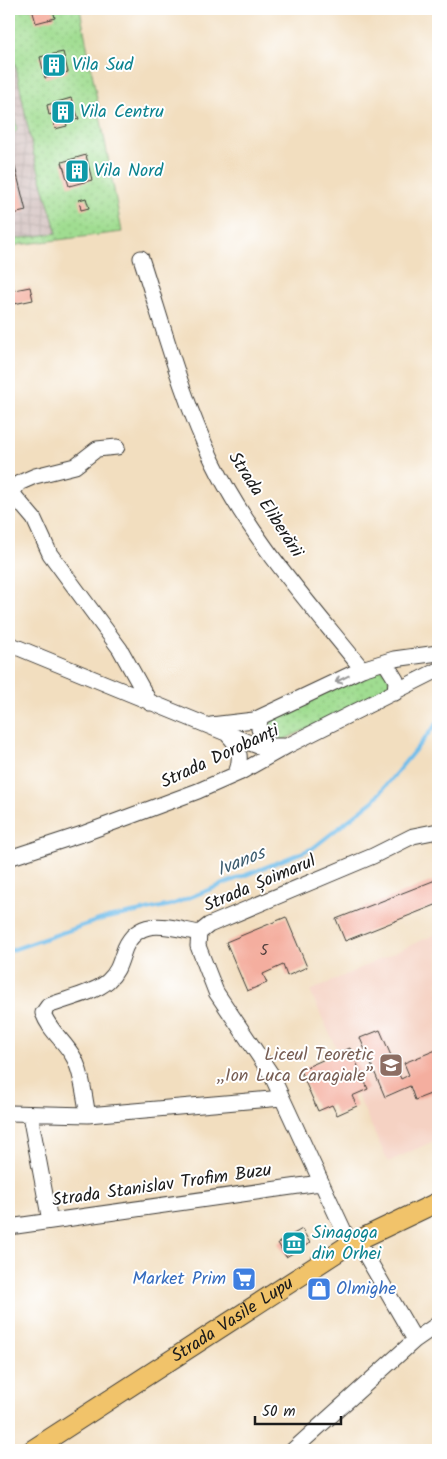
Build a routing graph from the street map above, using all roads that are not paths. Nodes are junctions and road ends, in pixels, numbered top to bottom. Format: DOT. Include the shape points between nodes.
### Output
graph roads {
  1 [pos="141,258"];
  2 [pos="116,447"];
  3 [pos="438,639"];
  4 [pos="9,644"];
  5 [pos="432,653"];
  6 [pos="385,662"];
  7 [pos="362,669"];
  8 [pos="438,670"];
  9 [pos="395,693"];
  10 [pos="150,703"];
  11 [pos="260,718"];
  12 [pos="207,725"];
  13 [pos="228,734"];
  14 [pos="287,746"];
  15 [pos="268,747"];
  16 [pos="236,774"];
  17 [pos="438,831"];
  18 [pos="9,858"];
  19 [pos="198,933"];
  20 [pos="282,1098"];
  21 [pos="9,1113"];
  22 [pos="30,1115"];
  23 [pos="88,1115"];
  24 [pos="320,1183"];
  25 [pos="438,1202"];
  26 [pos="50,1221"];
  27 [pos="9,1227"];
  28 [pos="353,1242"];
  29 [pos="438,1324"];
  30 [pos="415,1340"];
  31 [pos="32,1450"];
  32 [pos="293,1450"];
  1 -- 7 [label="street, Strada Eliberării" via="199,431 214,464 258,535"];
  2 -- 10 [label="street" via="97,449 75,466 35,476 20,483 12,492 34,519 50,554 120,650"];
  3 -- 5 [label="street"];
  4 -- 10 [label="street"];
  5 -- 6 [label="street"];
  6 -- 7 [label="street"];
  6 -- 9 [label="street" via="396,680"];
  7 -- 11 [label="street, one-way"];
  8 -- 9 [label="street, Strada Dorobanți"];
  9 -- 14 [label="street, Strada Dorobanți"];
  10 -- 12 [label="street"];
  11 -- 12 [label="street"];
  11 -- 15 [label="street" via="259,729"];
  12 -- 13 [label="street"];
  13 -- 15 [label="street"];
  13 -- 16 [label="street" via="239,751 240,763"];
  14 -- 15 [label="street"];
  14 -- 16 [label="street, Strada Dorobanți"];
  16 -- 18 [label="street, Strada Dorobanți" via="134,815"];
  17 -- 19 [label="street, Strada Șoimarul" via="393,844 373,856 209,925"];
  19 -- 20 [label="street, Strada Șoimarul" via="198,946 216,992 271,1074"];
  19 -- 23 [label="street" via="156,925 139,930 128,943 118,970 106,983 48,1006 43,1013 48,1026 74,1058"];
  20 -- 23 [label="street"];
  20 -- 24 [label="street, Strada Șoimarul"];
  21 -- 22 [label="street"];
  22 -- 23 [label="street"];
  22 -- 26 [label="street"];
  24 -- 26 [label="street, Strada Stanislav Trofim Buzu"];
  24 -- 28 [label="street, Strada Șoimarul"];
  25 -- 28 [label="main road, Strada Vasile Lupu"];
  26 -- 27 [label="street, Strada Stanislav Trofim Buzu"];
  28 -- 30 [label="street, Strada Șoimarul"];
  28 -- 31 [label="main road, Strada Vasile Lupu"];
  29 -- 30 [label="street"];
  30 -- 32 [label="street"];
}
